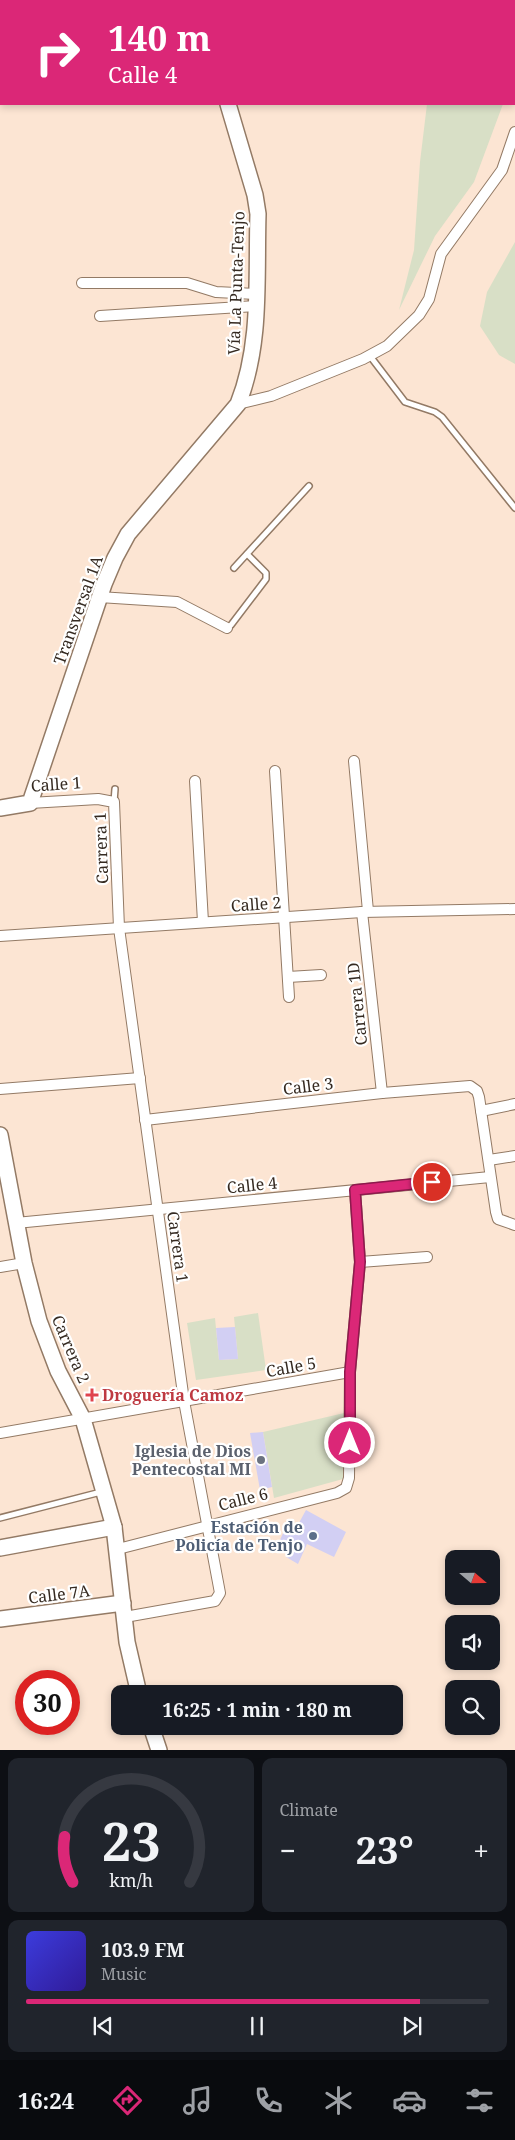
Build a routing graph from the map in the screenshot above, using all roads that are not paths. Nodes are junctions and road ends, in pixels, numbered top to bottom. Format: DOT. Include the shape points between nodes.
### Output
graph roads {
  1 [pos="228,105"];
  2 [pos="515,132"];
  3 [pos="82,283"];
  4 [pos="256,300"];
  5 [pos="100,316"];
  6 [pos="370,356"];
  7 [pos="238,404"];
  8 [pos="309,486"];
  9 [pos="515,508"];
  10 [pos="247,554"];
  11 [pos="234,568"];
  12 [pos="99,597"];
  13 [pos="227,628"];
  14 [pos="354,761"];
  15 [pos="275,771"];
  16 [pos="195,781"];
  17 [pos="115,788"];
  18 [pos="114,802"];
  19 [pos="30,803"];
  20 [pos="0,808"];
  21 [pos="515,909"];
  22 [pos="365,911"];
  23 [pos="286,917"];
  24 [pos="203,922"];
  25 [pos="119,928"];
  26 [pos="0,936"];
  27 [pos="321,975"];
  28 [pos="288,977"];
  29 [pos="289,997"];
  30 [pos="140,1078"];
  31 [pos="0,1089"];
  32 [pos="382,1093"];
  33 [pos="515,1104"];
  34 [pos="481,1111"];
  35 [pos="145,1120"];
  36 [pos="0,1135"];
  37 [pos="515,1156"];
  38 [pos="489,1160"];
  39 [pos="490,1177"];
  40 [pos="355,1190"];
  41 [pos="158,1209"];
  42 [pos="16,1223"];
  43 [pos="515,1225"];
  44 [pos="427,1257"];
  45 [pos="360,1262"];
  46 [pos="24,1263"];
  47 [pos="0,1267"];
  48 [pos="350,1372"];
  49 [pos="184,1401"];
  50 [pos="82,1419"];
  51 [pos="0,1433"];
  52 [pos="104,1491"];
  53 [pos="0,1518"];
  54 [pos="209,1526"];
  55 [pos="114,1527"];
  56 [pos="0,1548"];
  57 [pos="118,1549"];
  58 [pos="124,1610"];
  59 [pos="0,1619"];
  60 [pos="137,1685"];
  61 [pos="154,1735"];
  62 [pos="159,1750"];
  1 -- 4 [label="main road, Vía La Punta-Tenjo" via="258,214"];
  2 -- 6 [label="street" via="502,170 441,254 429,299 419,315 387,346"];
  3 -- 4 [label="street" via="187,283"];
  4 -- 5 [label="street"];
  4 -- 7 [label="main road, Vía La Punta-Tenjo" via="252,362"];
  6 -- 7 [label="street" via="271,396"];
  6 -- 9 [label="lane" via="405,402 442,417"];
  7 -- 12 [label="main road, Transversal 1A" via="128,534"];
  8 -- 10 [label="lane"];
  10 -- 11 [label="lane"];
  10 -- 13 [label="lane" via="266,573 266,580"];
  12 -- 13 [label="street" via="177,602"];
  12 -- 19 [label="main road, Transversal 1A"];
  14 -- 22 [label="street, Carrera 1D"];
  15 -- 23 [label="street"];
  16 -- 24 [label="street"];
  17 -- 18 [label="lane"];
  18 -- 19 [label="street, Calle 1" via="98,799"];
  18 -- 25 [label="street, Carrera 1"];
  19 -- 20 [label="main road, Calle 1"];
  21 -- 22 [label="street, Calle 2"];
  22 -- 23 [label="street, Calle 2"];
  22 -- 32 [label="street, Carrera 1D"];
  23 -- 24 [label="street, Calle 2"];
  23 -- 28 [label="street"];
  24 -- 25 [label="street, Calle 2"];
  25 -- 26 [label="street, Calle 2"];
  25 -- 30 [label="street, Carrera 1"];
  27 -- 28 [label="street"];
  28 -- 29 [label="street"];
  30 -- 31 [label="street"];
  30 -- 35 [label="street, Carrera 1"];
  32 -- 34 [label="street, Calle 3" via="465,1085 473,1087 479,1097"];
  32 -- 35 [label="street, Calle 3"];
  33 -- 34 [label="street"];
  34 -- 38 [label="street"];
  35 -- 41 [label="street, Carrera 1"];
  36 -- 42 [label="main road, Carrera 2"];
  37 -- 38 [label="street"];
  38 -- 39 [label="street"];
  39 -- 40 [label="street, Calle 4"];
  39 -- 43 [label="street" via="498,1219"];
  40 -- 41 [label="street, Calle 4"];
  40 -- 45 [label="street"];
  41 -- 42 [label="street, Calle 4"];
  41 -- 49 [label="street, Carrera 1"];
  42 -- 46 [label="main road, Carrera 2"];
  44 -- 45 [label="street"];
  45 -- 48 [label="street"];
  46 -- 47 [label="street"];
  46 -- 50 [label="main road, Carrera 2" via="39,1321 58,1371"];
  48 -- 49 [label="street, Calle 5"];
  48 -- 54 [label="street, Calle 6" via="350,1478 346,1488 338,1493"];
  49 -- 50 [label="street, Calle 5"];
  49 -- 54 [label="street, Carrera 1"];
  50 -- 51 [label="street, Calle 5"];
  50 -- 52 [label="main road, Carrera 2"];
  52 -- 53 [label="lane"];
  52 -- 55 [label="main road, Carrera 2"];
  54 -- 57 [label="street, Calle 6"];
  54 -- 58 [label="street, Carrera 1" via="220,1593 215,1601"];
  55 -- 56 [label="main road"];
  55 -- 57 [label="main road, Carrera 2"];
  57 -- 58 [label="main road, Carrera 2"];
  58 -- 59 [label="main road, Calle 7A"];
  58 -- 60 [label="main road, Carrera 2"];
  61 -- 62 [label="main road"];
}
